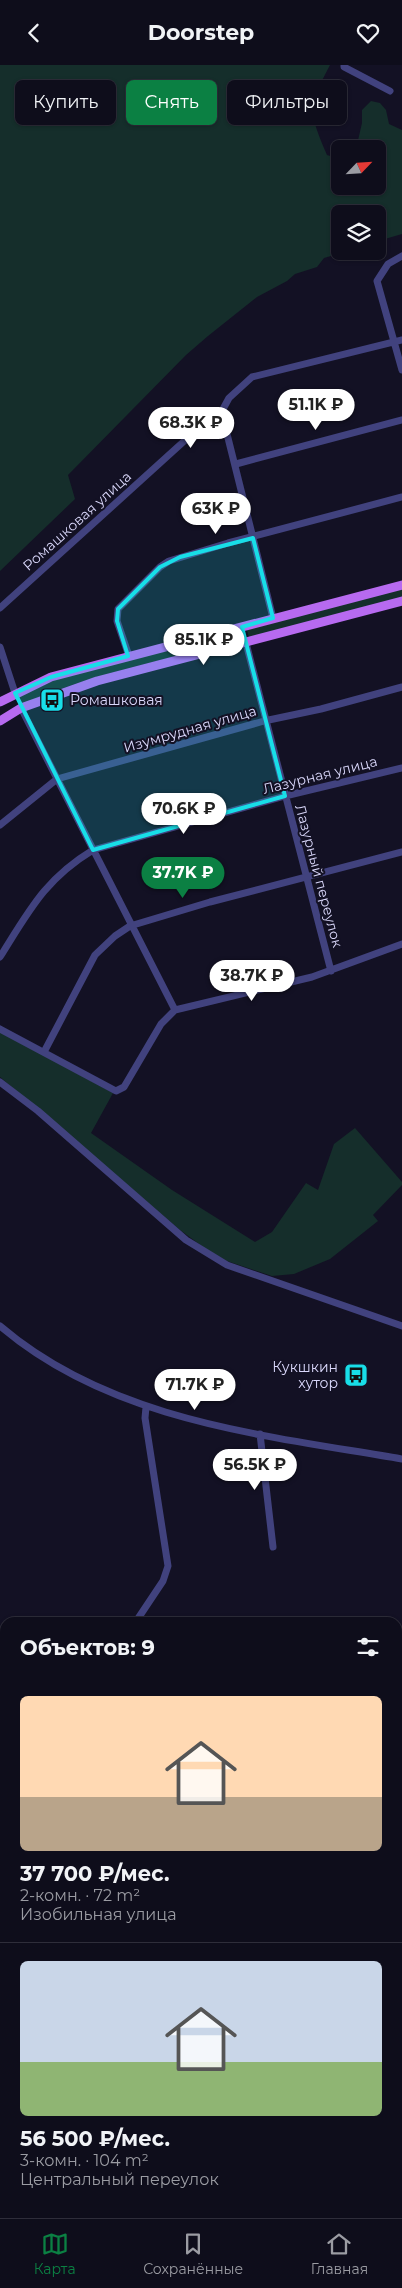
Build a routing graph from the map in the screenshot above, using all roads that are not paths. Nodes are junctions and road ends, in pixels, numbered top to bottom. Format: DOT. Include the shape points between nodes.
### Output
graph roads {
  1 [pos="344,65"];
  2 [pos="390,91"];
  3 [pos="402,255"];
  4 [pos="398,341"];
  5 [pos="402,369"];
  6 [pos="223,418"];
  7 [pos="402,420"];
  8 [pos="236,464"];
  9 [pos="402,497"];
  10 [pos="253,538"];
  11 [pos="402,585"];
  12 [pos="402,601"];
  13 [pos="0,608"];
  14 [pos="273,618"];
  15 [pos="242,627"];
  16 [pos="246,643"];
  17 [pos="0,647"];
  18 [pos="128,656"];
  19 [pos="402,687"];
  20 [pos="15,693"];
  21 [pos="0,702"];
  22 [pos="21,708"];
  23 [pos="0,721"];
  24 [pos="264,721"];
  25 [pos="402,767"];
  26 [pos="57,779"];
  27 [pos="284,796"];
  28 [pos="0,825"];
  29 [pos="93,850"];
  30 [pos="402,852"];
  31 [pos="307,877"];
  32 [pos="130,926"];
  33 [pos="402,943"];
  34 [pos="0,957"];
  35 [pos="331,971"];
  36 [pos="175,1010"];
  37 [pos="0,1029"];
  38 [pos="44,1052"];
  39 [pos="0,1081"];
  40 [pos="0,1326"];
  41 [pos="402,1326"];
  42 [pos="146,1407"];
  43 [pos="260,1434"];
  44 [pos="402,1459"];
  45 [pos="273,1547"];
  46 [pos="139,1617"];
  1 -- 2 [label="street"];
  3 -- 4 [label="street" via="388,264 377,281"];
  4 -- 5 [label="street"];
  4 -- 6 [label="street" via="252,377 229,398 223,409"];
  6 -- 8 [label="street"];
  6 -- 13 [label="street, Ромашковая улица" via="184,440"];
  7 -- 8 [label="street"];
  8 -- 10 [label="street"];
  9 -- 10 [label="street"];
  10 -- 14 [label="street"];
  10 -- 18 [label="street" via="180,557 160,567 118,609 117,621"];
  11 -- 14 [label="main road"];
  12 -- 16 [label="main road"];
  14 -- 15 [label="main road"];
  15 -- 16 [label="main road"];
  15 -- 18 [label="main road"];
  16 -- 22 [label="main road" via="97,681"];
  16 -- 24 [label="street, Лазурный переулок"];
  17 -- 20 [label="street"];
  18 -- 20 [label="main road" via="51,677"];
  19 -- 24 [label="street, Изумрудная улица"];
  20 -- 21 [label="main road"];
  20 -- 22 [label="main road"];
  22 -- 23 [label="main road"];
  22 -- 26 [label="street"];
  24 -- 26 [label="street, Изумрудная улица"];
  24 -- 27 [label="street, Лазурный переулок"];
  25 -- 27 [label="street, Лазурная улица"];
  26 -- 28 [label="street, Изумрудная улица"];
  26 -- 29 [label="street"];
  27 -- 29 [label="street, Лазурная улица"];
  27 -- 31 [label="street, Лазурный переулок"];
  29 -- 32 [label="street"];
  29 -- 34 [label="street, Лазурная улица" via="53,879"];
  30 -- 31 [label="street"];
  31 -- 32 [label="street"];
  31 -- 35 [label="street, Лазурный переулок"];
  32 -- 36 [label="street"];
  32 -- 38 [label="street" via="104,945 91,961"];
  33 -- 35 [label="street"];
  35 -- 36 [label="street"];
  36 -- 38 [label="street" via="160,1024 121,1090 112,1090"];
  37 -- 38 [label="street"];
  39 -- 41 [label="street" via="186,1240 228,1265"];
  40 -- 42 [label="street" via="41,1357 93,1386"];
  42 -- 43 [label="street" via="192,1421"];
  42 -- 46 [label="street" via="168,1566 163,1581"];
  43 -- 44 [label="street"];
  43 -- 45 [label="street"];
}
